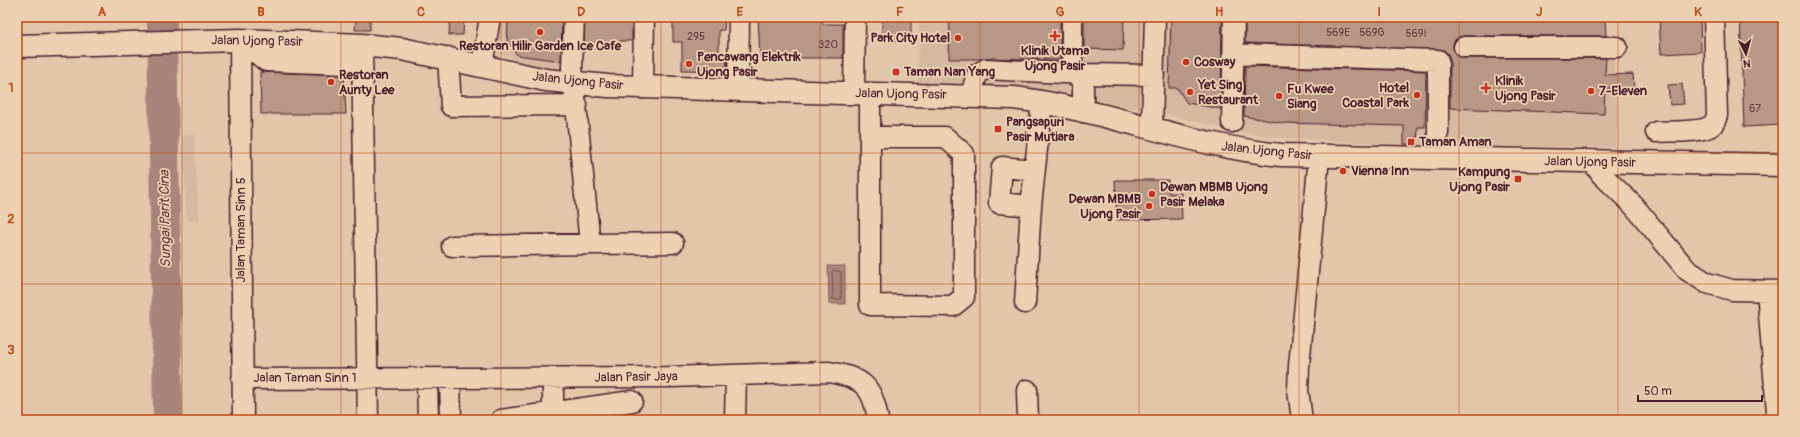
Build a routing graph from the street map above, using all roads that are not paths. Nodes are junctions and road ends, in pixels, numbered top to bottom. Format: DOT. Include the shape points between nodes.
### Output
graph roads {
  1 [pos="490,17"];
  2 [pos="574,17"];
  3 [pos="644,17"];
  4 [pos="739,17"];
  5 [pos="855,17"];
  6 [pos="1072,17"];
  7 [pos="1155,17"];
  8 [pos="1234,17"];
  9 [pos="1714,17"];
  10 [pos="240,40"];
  11 [pos="362,45"];
  12 [pos="17,46"];
  13 [pos="1464,47"];
  14 [pos="1617,47"];
  15 [pos="1234,54"];
  16 [pos="448,57"];
  17 [pos="482,66"];
  18 [pos="1077,74"];
  19 [pos="1154,75"];
  20 [pos="575,83"];
  21 [pos="643,88"];
  22 [pos="738,91"];
  23 [pos="862,94"];
  24 [pos="971,95"];
  25 [pos="1042,102"];
  26 [pos="577,105"];
  27 [pos="1083,112"];
  28 [pos="1232,122"];
  29 [pos="1152,127"];
  30 [pos="1656,132"];
  31 [pos="1438,133"];
  32 [pos="870,137"];
  33 [pos="1319,157"];
  34 [pos="1592,162"];
  35 [pos="1783,165"];
  36 [pos="1034,170"];
  37 [pos="1031,206"];
  38 [pos="672,243"];
  39 [pos="590,244"];
  40 [pos="452,246"];
  41 [pos="1775,291"];
  42 [pos="1025,303"];
  43 [pos="736,375"];
  44 [pos="367,378"];
  45 [pos="426,378"];
  46 [pos="450,378"];
  47 [pos="553,378"];
  48 [pos="242,379"];
  49 [pos="1027,390"];
  50 [pos="632,401"];
  51 [pos="553,412"];
  52 [pos="243,420"];
  53 [pos="368,420"];
  54 [pos="428,420"];
  55 [pos="451,420"];
  56 [pos="501,420"];
  57 [pos="736,420"];
  58 [pos="878,420"];
  59 [pos="1028,420"];
  60 [pos="1302,420"];
  61 [pos="1774,420"];
  1 -- 17 [label="street"];
  2 -- 20 [label="street" via="572,67"];
  3 -- 21 [label="street"];
  4 -- 22 [label="street"];
  5 -- 23 [label="street"];
  6 -- 18 [label="street"];
  7 -- 19 [label="street"];
  8 -- 15 [label="street"];
  9 -- 30 [label="street" via="1717,115 1715,122 1710,127 1701,129"];
  10 -- 11 [label="main road, Jalan Ujong Pasir"];
  10 -- 12 [label="main road, Jalan Ujong Pasir"];
  10 -- 48 [label="street, Jalan Taman Sinn 5"];
  11 -- 16 [label="main road, Jalan Ujong Pasir"];
  11 -- 44 [label="street"];
  13 -- 14 [label="street"];
  15 -- 28 [label="street"];
  15 -- 31 [label="street" via="1438,60"];
  16 -- 17 [label="main road, Jalan Ujong Pasir"];
  16 -- 26 [label="street" via="451,106"];
  17 -- 20 [label="main road, Jalan Ujong Pasir" via="546,80"];
  18 -- 19 [label="street"];
  18 -- 24 [label="street" via="986,69 977,74"];
  18 -- 27 [label="street"];
  19 -- 29 [label="street"];
  20 -- 21 [label="main road, Jalan Ujong Pasir"];
  20 -- 26 [label="street"];
  21 -- 22 [label="main road, Jalan Ujong Pasir"];
  22 -- 23 [label="main road, Jalan Ujong Pasir"];
  23 -- 24 [label="main road, Jalan Ujong Pasir"];
  23 -- 32 [label="street"];
  24 -- 25 [label="main road, Jalan Ujong Pasir"];
  25 -- 27 [label="main road, Jalan Ujong Pasir"];
  25 -- 36 [label="street"];
  26 -- 39 [label="street"];
  27 -- 29 [label="main road, Jalan Ujong Pasir"];
  29 -- 33 [label="main road, Jalan Ujong Pasir" via="1243,151"];
  32 -- 32 [label="street" via="945,137 964,154 964,297 953,306 870,305"];
  33 -- 34 [label="main road, Jalan Ujong Pasir"];
  33 -- 60 [label="street" via="1299,366 1298,390"];
  34 -- 35 [label="main road, Jalan Ujong Pasir"];
  34 -- 41 [label="street" via="1634,206 1687,270 1707,283 1732,290"];
  36 -- 37 [label="street"];
  36 -- 37 [label="street" via="1002,167 999,203"];
  37 -- 42 [label="street"];
  38 -- 39 [label="street"];
  39 -- 40 [label="street"];
  41 -- 61 [label="street" via="1777,412"];
  43 -- 47 [label="street, Jalan Pasir Jaya"];
  43 -- 57 [label="street"];
  43 -- 58 [label="street, Jalan Pasir Jaya" via="829,372 851,376 866,387 875,402"];
  44 -- 45 [label="street, Jalan Pasir Jaya"];
  44 -- 48 [label="street, Jalan Taman Sinn 1"];
  44 -- 53 [label="street"];
  45 -- 46 [label="street, Jalan Pasir Jaya"];
  45 -- 54 [label="street"];
  46 -- 47 [label="street, Jalan Pasir Jaya"];
  46 -- 55 [label="street"];
  47 -- 51 [label="street"];
  48 -- 52 [label="street, Jalan Taman Sinn 5"];
  49 -- 59 [label="street"];
  50 -- 51 [label="street"];
  51 -- 56 [label="street"];
}
